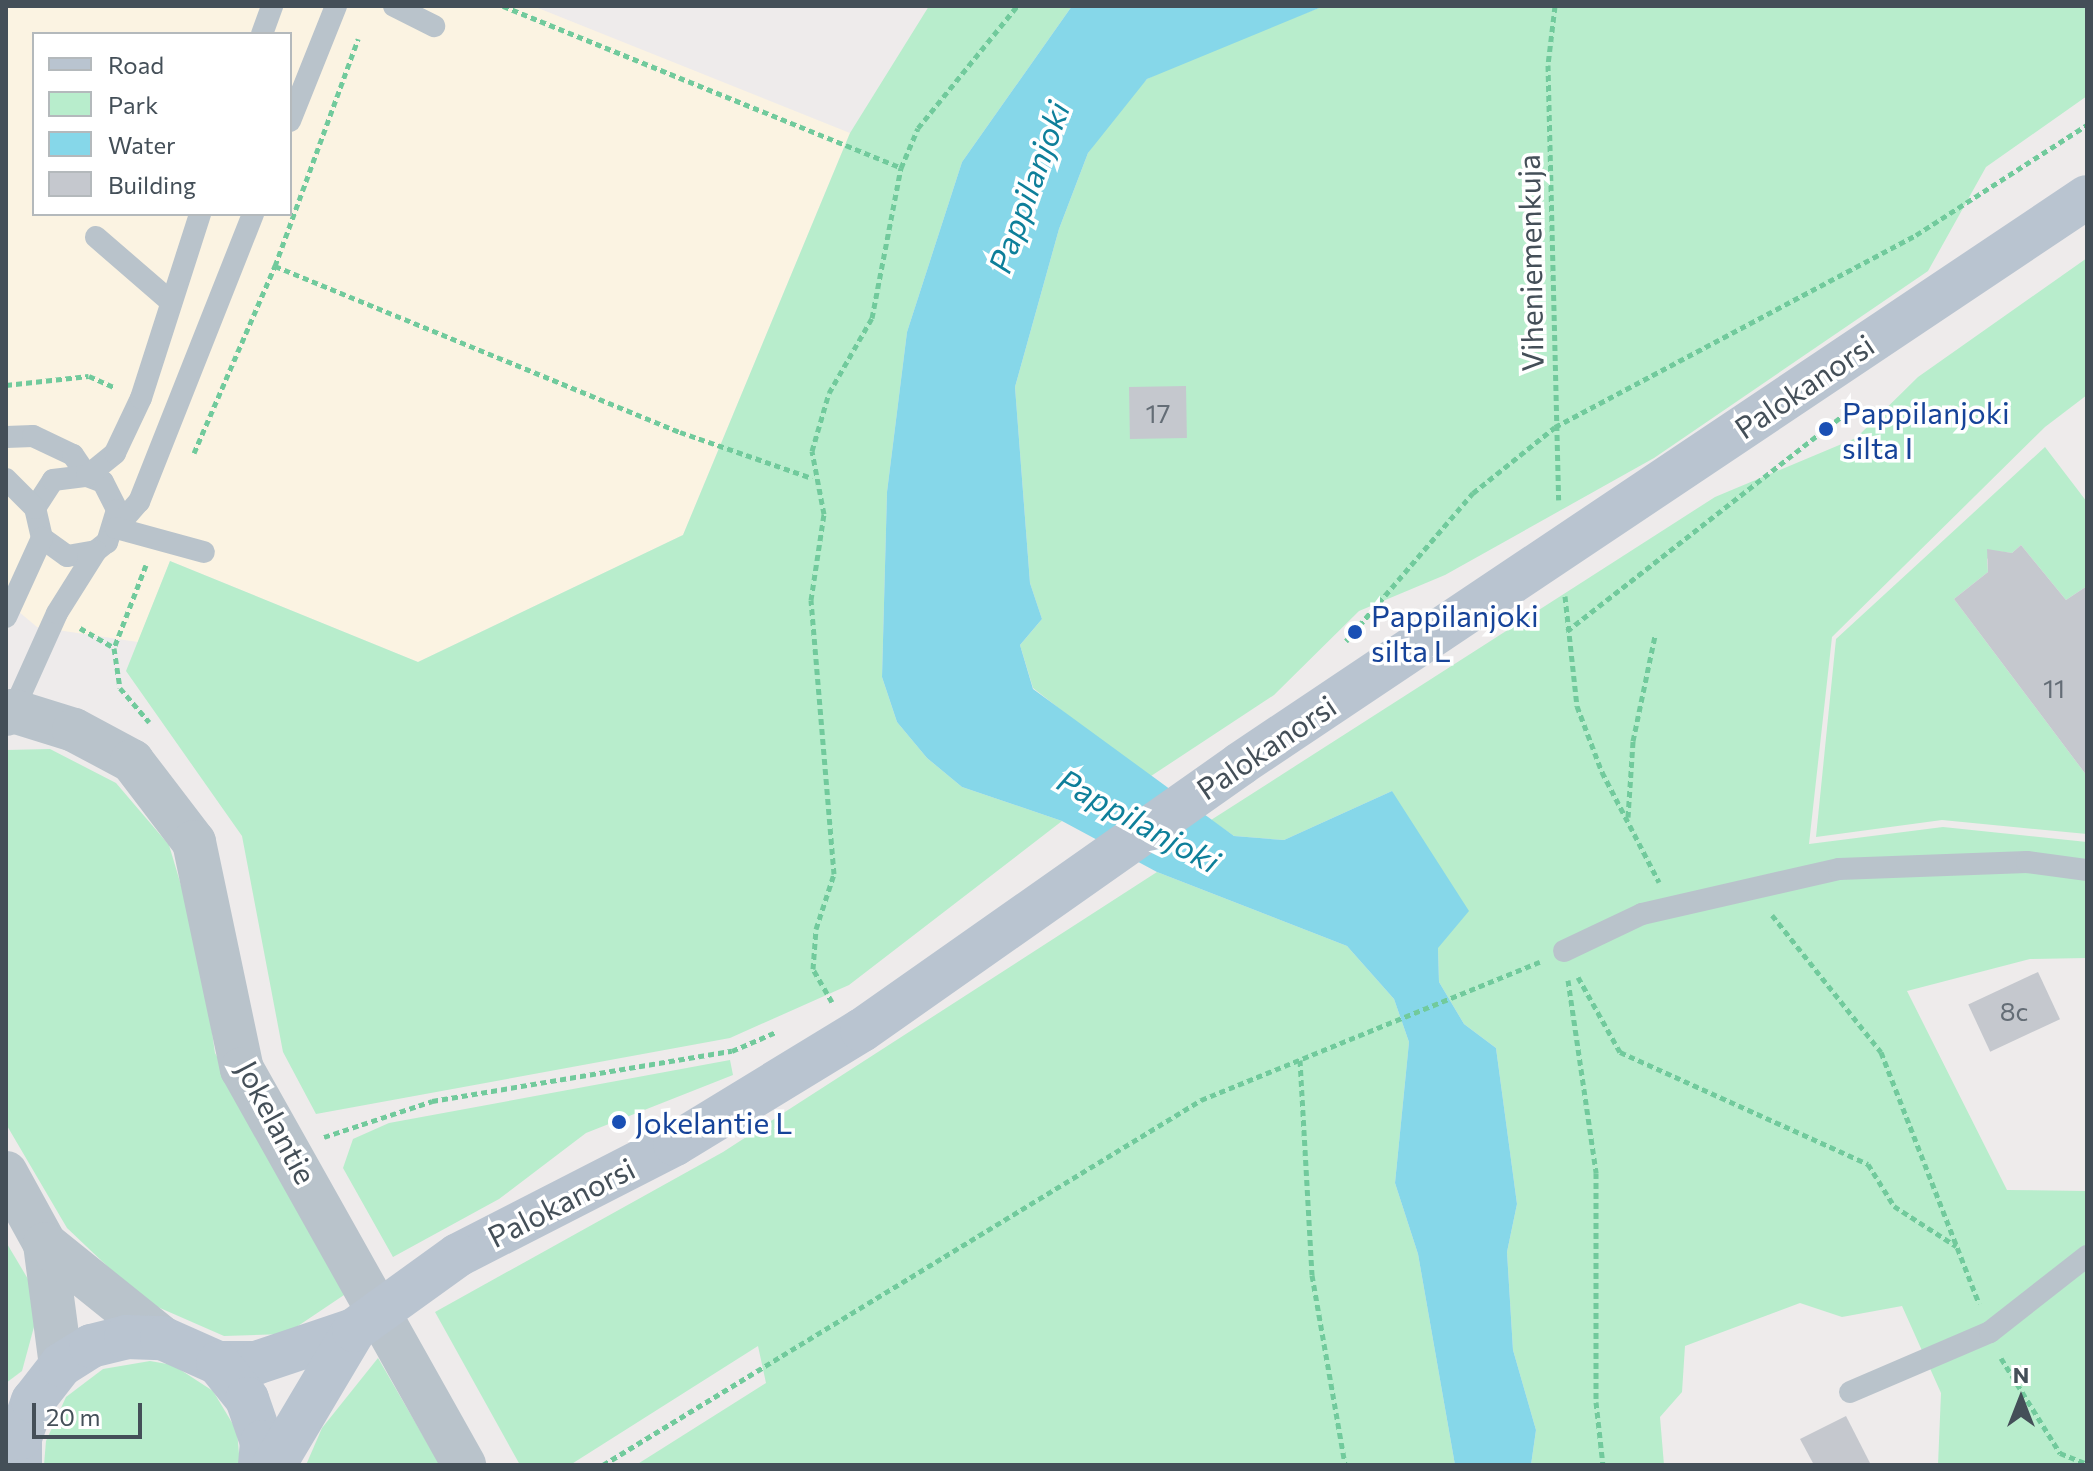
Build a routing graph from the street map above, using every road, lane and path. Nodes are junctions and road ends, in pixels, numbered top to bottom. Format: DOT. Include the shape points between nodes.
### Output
graph roads {
  1 [pos="272,6"];
  2 [pos="336,6"];
  3 [pos="394,6"];
  4 [pos="503,6"];
  5 [pos="1017,6"];
  6 [pos="1555,6"];
  7 [pos="434,26"];
  8 [pos="263,32"];
  9 [pos="360,35"];
  10 [pos="292,116"];
  11 [pos="2087,125"];
  12 [pos="901,168"];
  13 [pos="2087,197"];
  14 [pos="199,216"];
  15 [pos="252,216"];
  16 [pos="96,237"];
  17 [pos="275,266"];
  18 [pos="170,301"];
  19 [pos="1842,416"];
  20 [pos="1555,427"];
  21 [pos="6,437"];
  22 [pos="189,465"];
  23 [pos="87,476"];
  24 [pos="812,478"];
  25 [pos="6,479"];
  26 [pos="1560,507"];
  27 [pos="35,508"];
  28 [pos="116,528"];
  29 [pos="158,535"];
  30 [pos="42,538"];
  31 [pos="96,551"];
  32 [pos="204,552"];
  33 [pos="1564,587"];
  34 [pos="6,617"];
  35 [pos="1567,631"];
  36 [pos="1655,636"];
  37 [pos="1334,654"];
  38 [pos="10,712"];
  39 [pos="160,735"];
  40 [pos="1628,818"];
  41 [pos="2087,870"];
  42 [pos="1749,886"];
  43 [pos="1671,906"];
  44 [pos="1564,951"];
  45 [pos="848,998"];
  46 [pos="835,1006"];
  47 [pos="822,1012"];
  48 [pos="783,1028"];
  49 [pos="1300,1060"];
  50 [pos="313,1141"];
  51 [pos="6,1173"];
  52 [pos="45,1244"];
  53 [pos="1957,1246"];
  54 [pos="2087,1256"];
  55 [pos="354,1330"];
  56 [pos="1990,1332"];
  57 [pos="162,1338"];
  58 [pos="218,1363"];
  59 [pos="61,1365"];
  60 [pos="1850,1392"];
  61 [pos="19,1410"];
  62 [pos="2087,1464"];
  63 [pos="20,1465"];
  64 [pos="260,1465"];
  65 [pos="274,1465"];
  66 [pos="464,1465"];
  67 [pos="603,1465"];
  68 [pos="1345,1465"];
  69 [pos="1603,1465"];
  1 -- 8 [label="lane"];
  2 -- 10 [label="lane"];
  3 -- 7 [label="lane"];
  4 -- 12 [label="path"];
  5 -- 12 [label="path" via="918,128"];
  6 -- 20 [label="path, Viheniemenkuja" via="1548,65"];
  9 -- 17 [label="path"];
  11 -- 20 [label="path" via="1916,235"];
  12 -- 24 [label="path" via="872,318 829,393 812,451"];
  13 -- 55 [label="main road, Palokanorsi, bridge" via="1240,764 862,1030 675,1144 458,1255"];
  14 -- 18 [label="lane"];
  15 -- 28 [label="lane" via="139,502"];
  16 -- 18 [label="lane"];
  17 -- 22 [label="path"];
  17 -- 24 [label="path" via="680,432"];
  18 -- 23 [label="lane" via="128,426 115,453"];
  19 -- 35 [label="path"];
  20 -- 26 [label="path, Viheniemenkuja"];
  20 -- 37 [label="path" via="1473,493"];
  21 -- 23 [label="lane" via="33,436 73,455"];
  23 -- 27 [label="lane" via="53,480"];
  23 -- 28 [label="lane" via="103,482 113,496"];
  24 -- 46 [label="path" via="824,514 811,600 834,874 816,929 813,969"];
  25 -- 27 [label="lane"];
  27 -- 30 [label="lane"];
  28 -- 29 [label="lane"];
  28 -- 31 [label="lane"];
  29 -- 32 [label="lane"];
  29 -- 39 [label="path" via="114,648 120,688"];
  30 -- 31 [label="lane" via="67,556"];
  30 -- 34 [label="lane"];
  31 -- 38 [label="lane" via="57,613"];
  33 -- 35 [label="path"];
  35 -- 40 [label="path" via="1577,706"];
  36 -- 40 [label="path" via="1633,741"];
  38 -- 66 [label="street, Jokelantie" via="74,730 132,761 194,842 242,1069"];
  40 -- 43 [label="path"];
  41 -- 42 [label="lane" via="1935,862 1839,869"];
  42 -- 43 [label="lane"];
  42 -- 53 [label="path" via="1881,1052"];
  43 -- 44 [label="lane"];
  44 -- 49 [label="path" via="1466,996"];
  44 -- 53 [label="path" via="1620,1052 1868,1164 1894,1206"];
  44 -- 69 [label="path" via="1596,1173 1596,1402"];
  45 -- 46 [label="path"];
  46 -- 47 [label="path"];
  48 -- 50 [label="path" via="732,1051 432,1101"];
  49 -- 67 [label="path" via="1201,1100"];
  49 -- 68 [label="path" via="1312,1275"];
  51 -- 52 [label="street"];
  52 -- 57 [label="street"];
  52 -- 59 [label="street"];
  53 -- 56 [label="path"];
  54 -- 56 [label="lane"];
  55 -- 58 [label="main road, Palokanorsi" via="256,1363"];
  55 -- 65 [label="main road, Palokanorsi"];
  56 -- 60 [label="lane"];
  56 -- 62 [label="path" via="2020,1397 2060,1453"];
  57 -- 58 [label="main road"];
  57 -- 59 [label="main road" via="126,1337 91,1346"];
  58 -- 64 [label="main road" via="247,1399 262,1442"];
  59 -- 61 [label="main road"];
  61 -- 63 [label="main road"];
}
